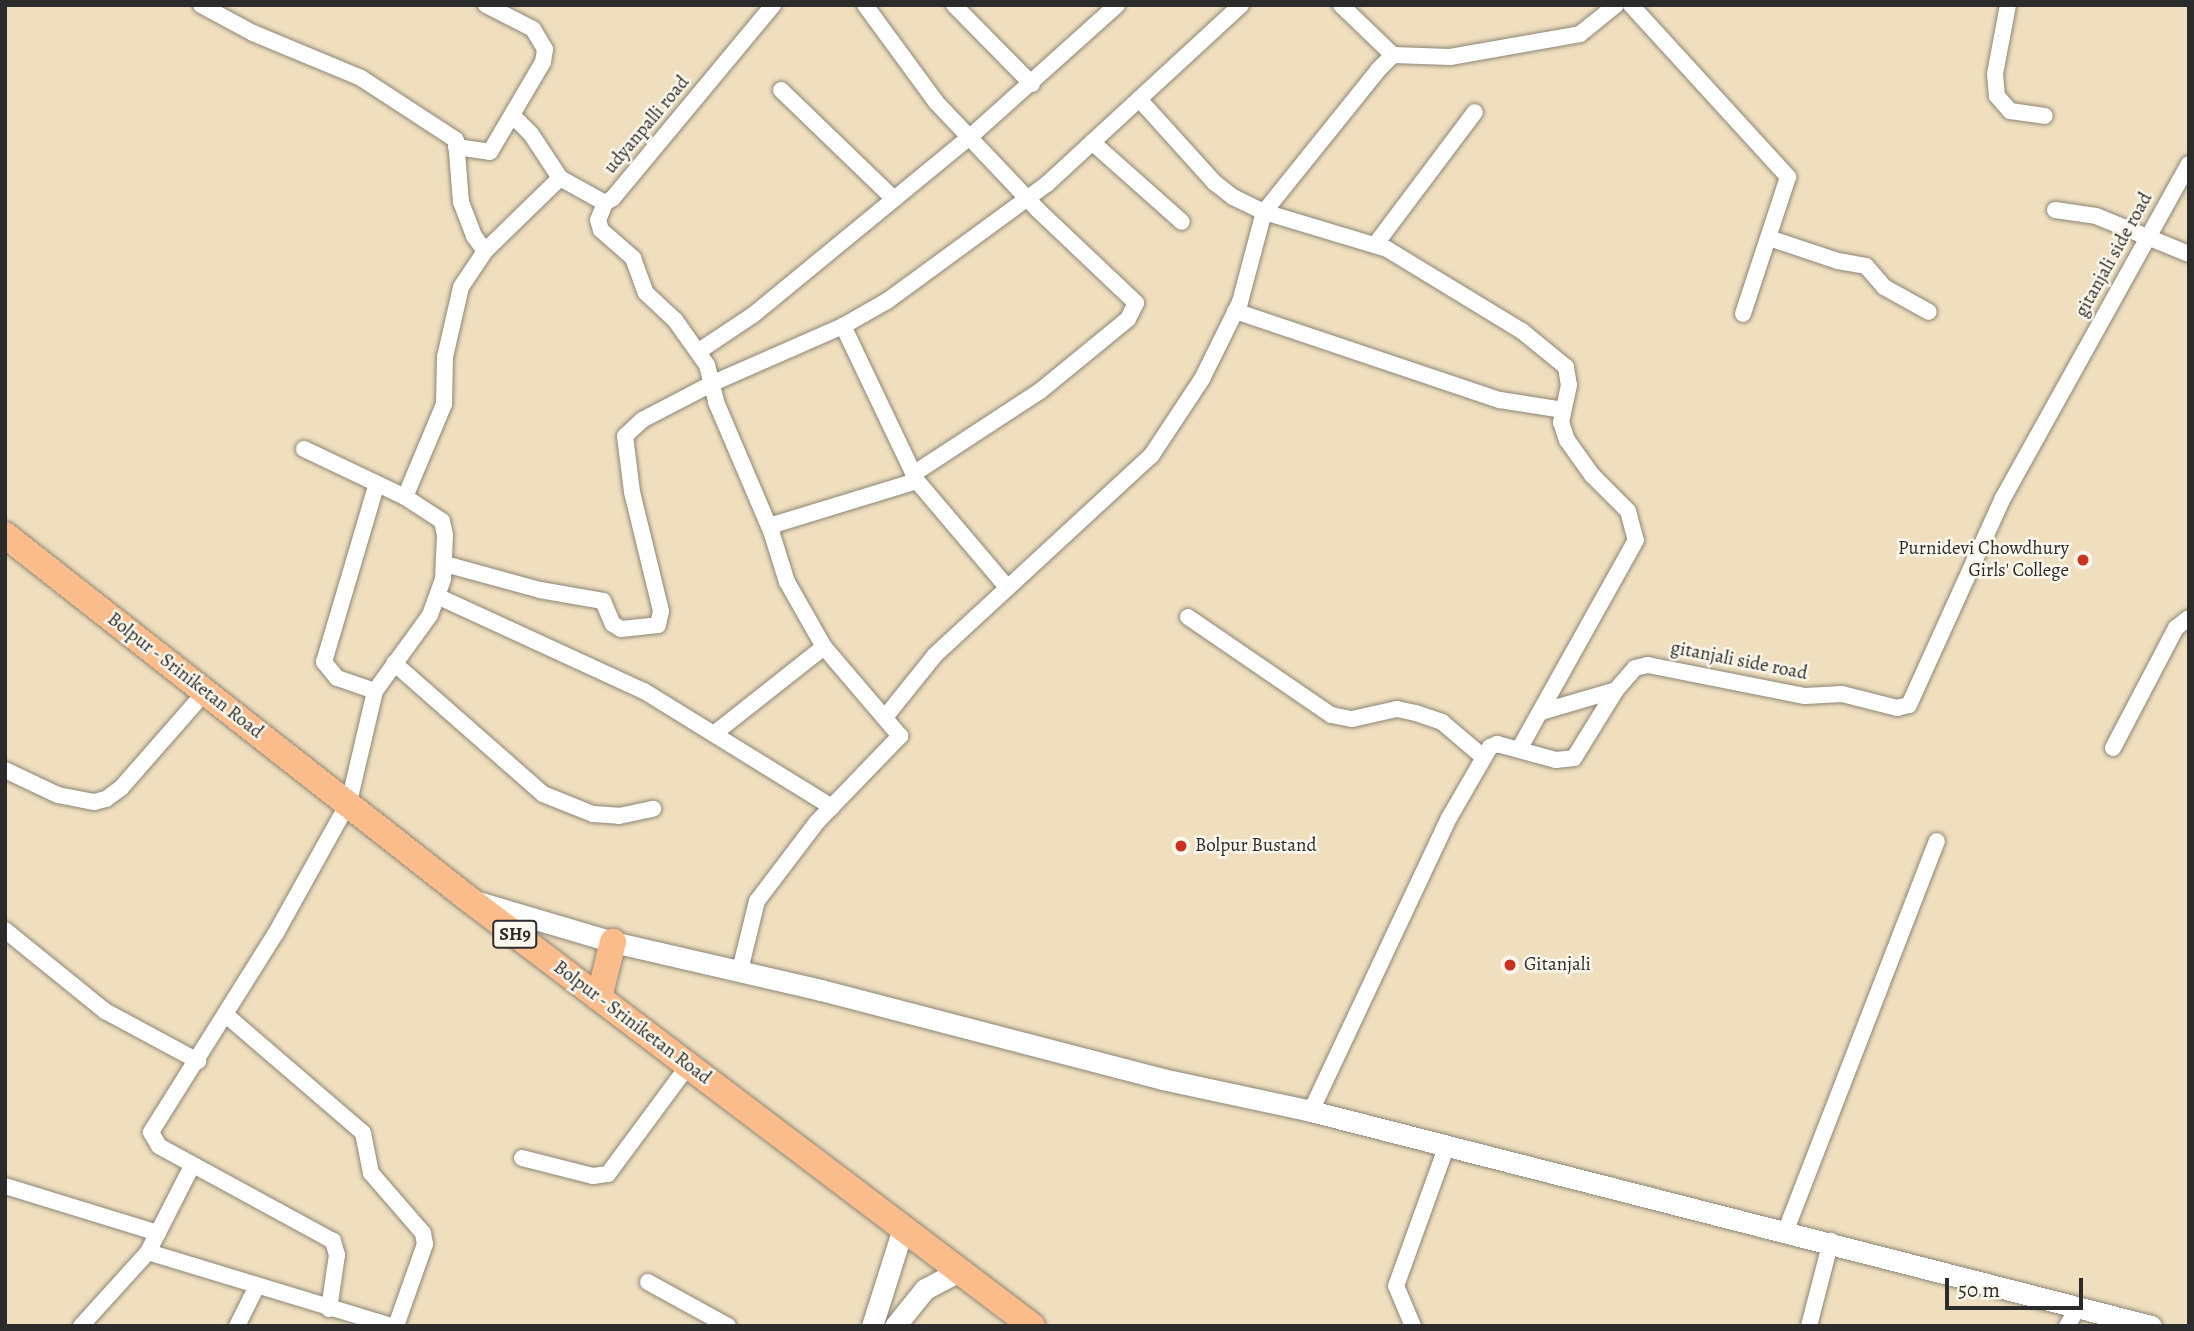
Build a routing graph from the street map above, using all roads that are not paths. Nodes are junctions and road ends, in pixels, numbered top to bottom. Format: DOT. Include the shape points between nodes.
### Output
graph roads {
  1 [pos="201,5"];
  2 [pos="486,5"];
  3 [pos="773,5"];
  4 [pos="865,5"];
  5 [pos="954,5"];
  6 [pos="1117,5"];
  7 [pos="1241,5"];
  8 [pos="1341,5"];
  9 [pos="1616,5"];
  10 [pos="1631,5"];
  11 [pos="2008,5"];
  12 [pos="1393,55"];
  13 [pos="1032,84"];
  14 [pos="781,90"];
  15 [pos="1139,99"];
  16 [pos="1475,112"];
  17 [pos="513,116"];
  18 [pos="2045,116"];
  19 [pos="971,136"];
  20 [pos="1092,142"];
  21 [pos="456,148"];
  22 [pos="2189,164"];
  23 [pos="560,178"];
  24 [pos="1027,197"];
  25 [pos="894,199"];
  26 [pos="604,203"];
  27 [pos="2055,210"];
  28 [pos="1264,212"];
  29 [pos="1182,222"];
  30 [pos="2149,235"];
  31 [pos="1769,238"];
  32 [pos="1375,245"];
  33 [pos="485,251"];
  34 [pos="2189,254"];
  35 [pos="1235,311"];
  36 [pos="1929,312"];
  37 [pos="1743,314"];
  38 [pos="843,326"];
  39 [pos="699,351"];
  40 [pos="713,383"];
  41 [pos="1563,410"];
  42 [pos="304,449"];
  43 [pos="915,478"];
  44 [pos="376,486"];
  45 [pos="405,497"];
  46 [pos="771,531"];
  47 [pos="5,535"];
  48 [pos="445,564"];
  49 [pos="1007,587"];
  50 [pos="437,596"];
  51 [pos="1188,617"];
  52 [pos="2189,618"];
  53 [pos="824,647"];
  54 [pos="394,663"];
  55 [pos="1616,690"];
  56 [pos="375,691"];
  57 [pos="205,692"];
  58 [pos="1541,712"];
  59 [pos="886,716"];
  60 [pos="715,733"];
  61 [pos="2113,748"];
  62 [pos="1519,749"];
  63 [pos="1482,756"];
  64 [pos="5,770"];
  65 [pos="349,802"];
  66 [pos="832,807"];
  67 [pos="653,809"];
  68 [pos="1937,841"];
  69 [pos="470,900"];
  70 [pos="5,930"];
  71 [pos="612,942"];
  72 [pos="740,970"];
  73 [pos="599,998"];
  74 [pos="226,1015"];
  75 [pos="198,1061"];
  76 [pos="688,1066"];
  77 [pos="1311,1111"];
  78 [pos="1447,1145"];
  79 [pos="522,1158"];
  80 [pos="192,1166"];
  81 [pos="5,1186"];
  82 [pos="903,1228"];
  83 [pos="1786,1230"];
  84 [pos="1831,1241"];
  85 [pos="153,1243"];
  86 [pos="959,1271"];
  87 [pos="648,1282"];
  88 [pos="257,1286"];
  89 [pos="329,1310"];
  90 [pos="2072,1317"];
  91 [pos="354,1321"];
  92 [pos="81,1326"];
  93 [pos="237,1326"];
  94 [pos="393,1326"];
  95 [pos="728,1326"];
  96 [pos="872,1326"];
  97 [pos="895,1326"];
  98 [pos="1032,1326"];
  99 [pos="1413,1326"];
  100 [pos="1809,1326"];
  101 [pos="2151,1326"];
  1 -- 21 [label="street" via="253,33 361,78 439,127 456,140"];
  2 -- 17 [label="street" via="533,29 545,49"];
  3 -- 26 [label="street, udyanpalli road"];
  4 -- 19 [label="street" via="936,102"];
  5 -- 13 [label="street"];
  6 -- 13 [label="street"];
  7 -- 15 [label="street"];
  8 -- 12 [label="street"];
  9 -- 12 [label="street" via="1580,34 1540,44 1450,57"];
  10 -- 31 [label="street" via="1782,166 1787,189"];
  11 -- 18 [label="street" via="1995,74 1997,96 2010,111"];
  12 -- 28 [label="street"];
  13 -- 19 [label="street"];
  14 -- 25 [label="street"];
  15 -- 20 [label="street"];
  15 -- 28 [label="street" via="1215,183"];
  16 -- 32 [label="street"];
  17 -- 21 [label="street" via="490,152"];
  17 -- 23 [label="street"];
  19 -- 24 [label="street"];
  19 -- 25 [label="street"];
  20 -- 24 [label="street"];
  20 -- 29 [label="street"];
  21 -- 33 [label="street" via="461,202"];
  22 -- 30 [label="street, gitanjali side road"];
  23 -- 26 [label="street, udyanpalli road"];
  23 -- 33 [label="street"];
  24 -- 38 [label="street" via="887,301"];
  24 -- 43 [label="street" via="1133,298 1136,308 1040,391"];
  25 -- 39 [label="street" via="753,315"];
  26 -- 39 [label="street" via="598,220 601,230 633,258 646,293"];
  27 -- 30 [label="street" via="2095,216"];
  28 -- 32 [label="street"];
  28 -- 35 [label="street"];
  30 -- 34 [label="street"];
  30 -- 55 [label="street, gitanjali side road" via="2003,498 1909,705 1897,708 1842,694 1805,696 1648,665 1636,668"];
  31 -- 36 [label="street" via="1866,266 1884,287"];
  31 -- 37 [label="street"];
  32 -- 41 [label="street" via="1447,282 1553,353 1569,375"];
  33 -- 45 [label="street" via="461,287 450,318 444,404"];
  35 -- 41 [label="street" via="1500,400"];
  35 -- 49 [label="street" via="1202,379 1151,456"];
  38 -- 40 [label="street"];
  38 -- 43 [label="street"];
  39 -- 40 [label="street"];
  40 -- 46 [label="street" via="748,483"];
  40 -- 48 [label="street" via="642,420 625,436 632,492 661,611 658,625 621,629 613,624 603,601 540,590"];
  41 -- 58 [label="street" via="1567,440 1592,475 1628,510 1636,540"];
  42 -- 44 [label="street"];
  43 -- 46 [label="street" via="776,524"];
  43 -- 49 [label="street"];
  44 -- 45 [label="street"];
  44 -- 56 [label="street" via="324,662 337,678"];
  45 -- 48 [label="street" via="442,521"];
  46 -- 53 [label="street" via="787,582"];
  47 -- 57 [label="main road, Bolpur - Sriniketan Road / SH9"];
  48 -- 50 [label="street"];
  49 -- 59 [label="street" via="935,656"];
  50 -- 54 [label="street" via="420,631"];
  50 -- 60 [label="street" via="598,668"];
  51 -- 63 [label="street" via="1331,715 1352,719 1397,709 1416,713 1442,722"];
  52 -- 61 [label="street" via="2176,628"];
  53 -- 59 [label="street"];
  53 -- 60 [label="street"];
  54 -- 56 [label="street"];
  54 -- 67 [label="street" via="543,794 593,814 619,816"];
  55 -- 58 [label="street"];
  55 -- 62 [label="street, gitanjali side road" via="1574,758 1556,760"];
  56 -- 65 [label="street"];
  57 -- 64 [label="street" via="106,799 94,802 58,795"];
  57 -- 65 [label="main road, Bolpur - Sriniketan Road / SH9"];
  58 -- 62 [label="street"];
  59 -- 66 [label="street" via="899,731 897,744"];
  60 -- 66 [label="street"];
  62 -- 63 [label="street, gitanjali side road" via="1497,744"];
  63 -- 77 [label="street"];
  65 -- 69 [label="main road, Bolpur - Sriniketan Road / SH9"];
  65 -- 74 [label="street"];
  66 -- 72 [label="street" via="757,901"];
  68 -- 83 [label="street"];
  69 -- 71 [label="street"];
  69 -- 73 [label="main road, Bolpur - Sriniketan Road / SH9"];
  70 -- 75 [label="street" via="106,1011"];
  71 -- 72 [label="street"];
  71 -- 73 [label="main road"];
  72 -- 77 [label="street" via="1162,1079"];
  73 -- 76 [label="main road, Bolpur - Sriniketan Road / SH9"];
  74 -- 75 [label="street"];
  74 -- 94 [label="street" via="363,1133 371,1173 423,1233 425,1244"];
  75 -- 80 [label="street" via="151,1132 159,1146"];
  76 -- 79 [label="street" via="608,1174 593,1176"];
  76 -- 82 [label="main road, Bolpur - Sriniketan Road / SH9"];
  77 -- 78 [label="street"];
  78 -- 83 [label="street"];
  78 -- 99 [label="street" via="1396,1286"];
  80 -- 85 [label="street"];
  80 -- 89 [label="street" via="332,1241 337,1255"];
  81 -- 85 [label="street"];
  82 -- 86 [label="main road, Bolpur - Sriniketan Road / SH9"];
  82 -- 96 [label="street"];
  83 -- 84 [label="street"];
  84 -- 90 [label="street"];
  84 -- 100 [label="street"];
  85 -- 88 [label="street"];
  85 -- 92 [label="street"];
  86 -- 97 [label="street" via="914,1299"];
  86 -- 98 [label="main road, Bolpur - Sriniketan Road / SH9"];
  87 -- 95 [label="street"];
  88 -- 89 [label="street"];
  88 -- 93 [label="street"];
  89 -- 91 [label="street"];
  90 -- 101 [label="street"];
  91 -- 94 [label="street"];
}
